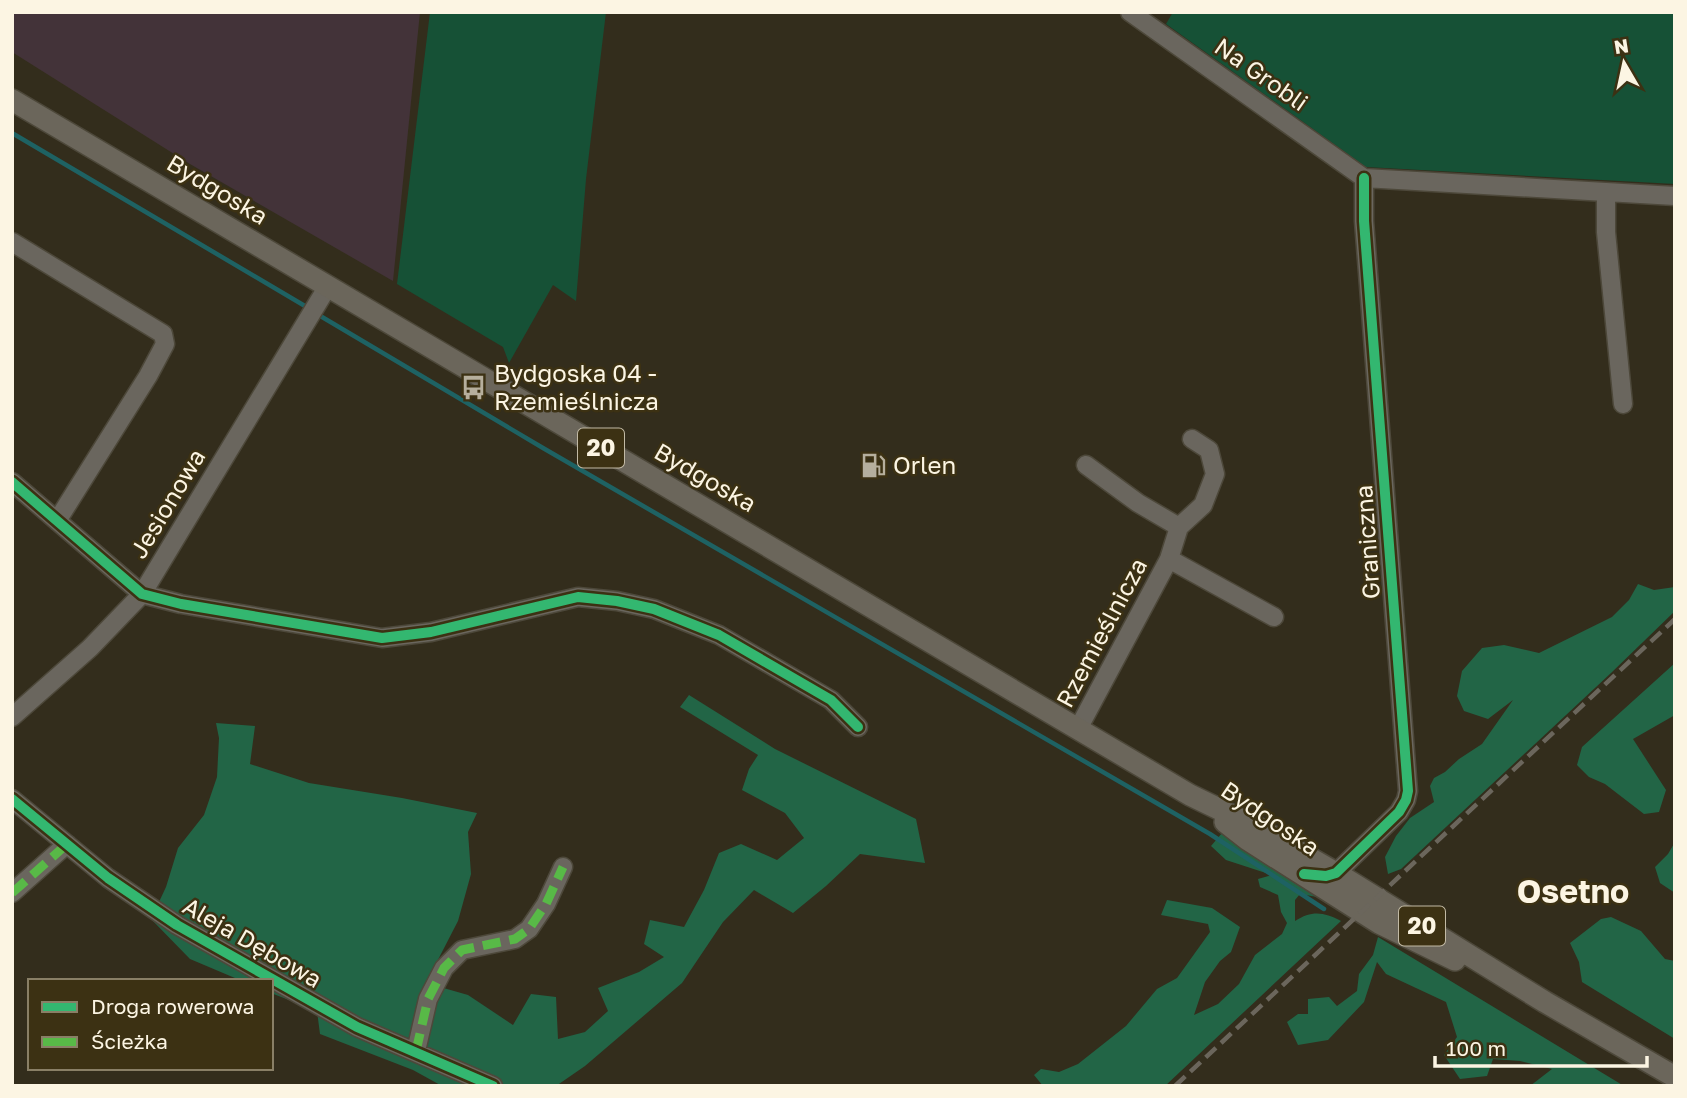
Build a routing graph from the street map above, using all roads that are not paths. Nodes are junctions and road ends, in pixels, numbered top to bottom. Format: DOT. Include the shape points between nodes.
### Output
graph roads {
  1 [pos="1129,12"];
  2 [pos="12,100"];
  3 [pos="1364,178"];
  4 [pos="1606,192"];
  5 [pos="1675,196"];
  6 [pos="12,242"];
  7 [pos="328,286"];
  8 [pos="1623,404"];
  9 [pos="1192,439"];
  10 [pos="1086,465"];
  11 [pos="12,482"];
  12 [pos="57,520"];
  13 [pos="1179,527"];
  14 [pos="1170,559"];
  15 [pos="142,594"];
  16 [pos="1274,617"];
  17 [pos="12,718"];
  18 [pos="858,727"];
  19 [pos="1078,729"];
  20 [pos="1190,795"];
  21 [pos="12,799"];
  22 [pos="67,844"];
  23 [pos="563,867"];
  24 [pos="1336,873"];
  25 [pos="1304,874"];
  26 [pos="12,893"];
  27 [pos="272,979"];
  28 [pos="273,979"];
  29 [pos="1545,1002"];
  30 [pos="416,1051"];
  31 [pos="1675,1077"];
  32 [pos="493,1086"];
  1 -- 3 [label="street, Na Grobli"];
  2 -- 7 [label="main road, Bydgoska / 20"];
  3 -- 4 [label="street"];
  3 -- 24 [label="street, Graniczna" via="1408,791 1399,812"];
  4 -- 5 [label="street"];
  4 -- 8 [label="street"];
  6 -- 12 [label="street" via="163,334 165,344"];
  7 -- 15 [label="street, Jesionowa"];
  7 -- 19 [label="main road, Bydgoska / 20"];
  9 -- 13 [label="street, Rzemieślnicza" via="1209,450 1215,474 1203,505"];
  10 -- 13 [label="street"];
  11 -- 12 [label="street"];
  12 -- 15 [label="street"];
  13 -- 14 [label="street, Rzemieślnicza"];
  14 -- 16 [label="street, Rzemieślnicza"];
  14 -- 19 [label="street, Rzemieślnicza"];
  15 -- 17 [label="street, Jesionowa"];
  15 -- 18 [label="street" via="382,638 431,632 578,597 617,601 654,609 719,635 831,699"];
  19 -- 20 [label="main road, Bydgoska / 20"];
  20 -- 24 [label="main road, Bydgoska / 20"];
  20 -- 25 [label="main road, Bydgoska / 20" via="1248,840"];
  21 -- 22 [label="street, Aleja Dębowa"];
  22 -- 26 [label="street"];
  22 -- 27 [label="street, Aleja Dębowa" via="177,925"];
  23 -- 30 [label="street" via="529,929 515,939 462,950 444,968 428,999"];
  24 -- 25 [label="street"];
  24 -- 29 [label="main road, Bydgoska / 20"];
  25 -- 29 [label="main road, Bydgoska / 20" via="1379,923"];
  28 -- 30 [label="street, Aleja Dębowa" via="357,1027"];
  29 -- 31 [label="main road, Bydgoska / 20"];
  30 -- 32 [label="street, Aleja Dębowa"];
}
